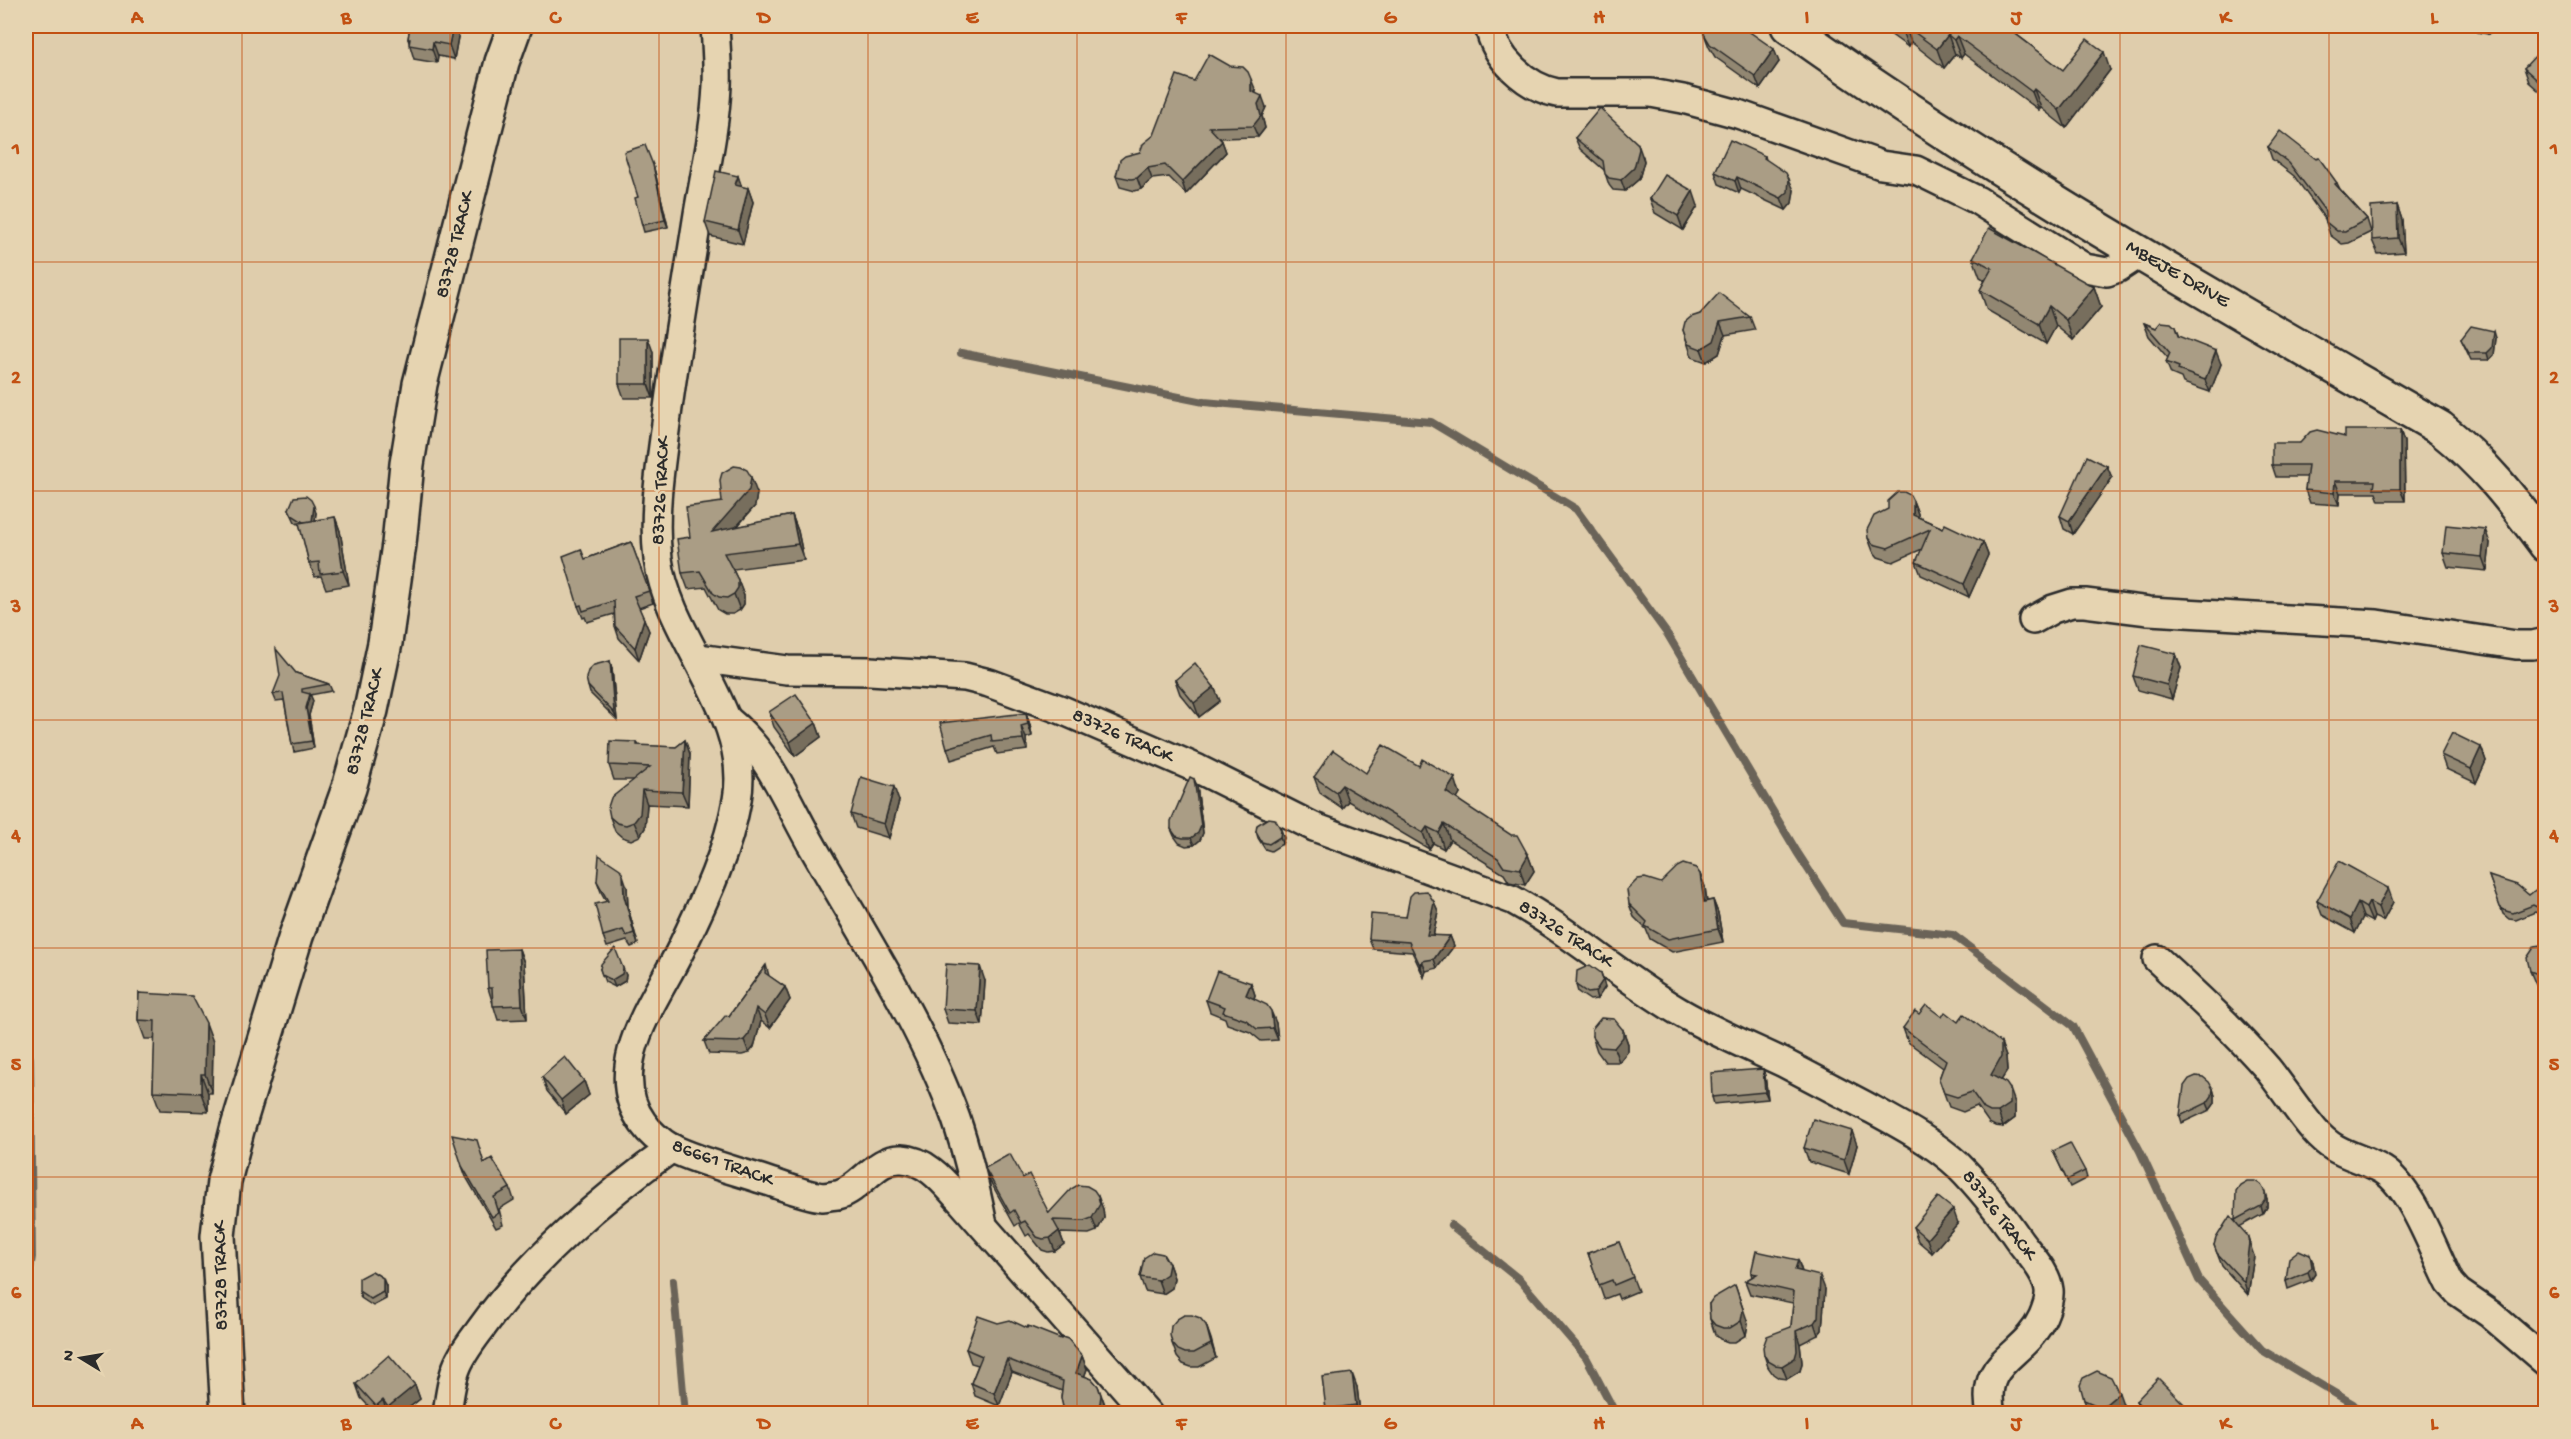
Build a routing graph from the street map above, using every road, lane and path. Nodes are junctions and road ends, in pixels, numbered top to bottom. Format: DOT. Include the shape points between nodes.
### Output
graph roads {
  1 [pos="515,26"];
  2 [pos="715,26"];
  3 [pos="1489,26"];
  4 [pos="1788,26"];
  5 [pos="2140,254"];
  6 [pos="2546,545"];
  7 [pos="2033,620"];
  8 [pos="2546,642"];
  9 [pos="698,658"];
  10 [pos="724,718"];
  11 [pos="2157,959"];
  12 [pos="672,1148"];
  13 [pos="983,1227"];
  14 [pos="2546,1362"];
  15 [pos="228,1413"];
  16 [pos="447,1413"];
  17 [pos="1148,1413"];
  18 [pos="1991,1413"];
  1 -- 15 [label="street, 83728 TRACK" via="502,62 420,384 385,643 371,710 349,788 296,936 224,1181 218,1236"];
  2 -- 9 [label="street, 83726 TRACK" via="717,85 678,336 657,513 658,560 671,608"];
  3 -- 5 [label="street" via="1499,50 1518,73 1542,90 1651,93 1683,99 1793,132 1881,165 1916,170 1977,200 2085,268 2107,272"];
  4 -- 5 [label="street, MBEJE DRIVE" via="1847,68"];
  5 -- 6 [label="street, MBEJE DRIVE" via="2440,428 2472,454 2511,497"];
  7 -- 8 [label="street" via="2053,609 2085,603 2149,611 2367,623 2516,645"];
  9 -- 10 [label="street, 86661 TRACK"];
  9 -- 18 [label="street, 83726 TRACK" via="787,670 965,677 1062,710 1198,769 1314,827 1513,900 1677,1010 1897,1123 1936,1148 1976,1184 2043,1275 2049,1290 2039,1324 2027,1342 1993,1374 1988,1389"];
  10 -- 12 [label="street, 86661 TRACK" via="734,737 739,764 738,797 728,839 679,953 647,1010 633,1047 628,1076 632,1101 642,1123"];
  10 -- 13 [label="street" via="748,737 777,778 915,1027 956,1119"];
  11 -- 14 [label="street" via="2222,1020 2329,1145 2396,1180 2450,1283"];
  12 -- 13 [label="street, 86661 TRACK" via="824,1197 842,1194 887,1161 915,1161 930,1170"];
  12 -- 16 [label="street" via="648,1164 571,1232 499,1303 456,1368"];
  13 -- 17 [label="street, 86661 TRACK"];
}
